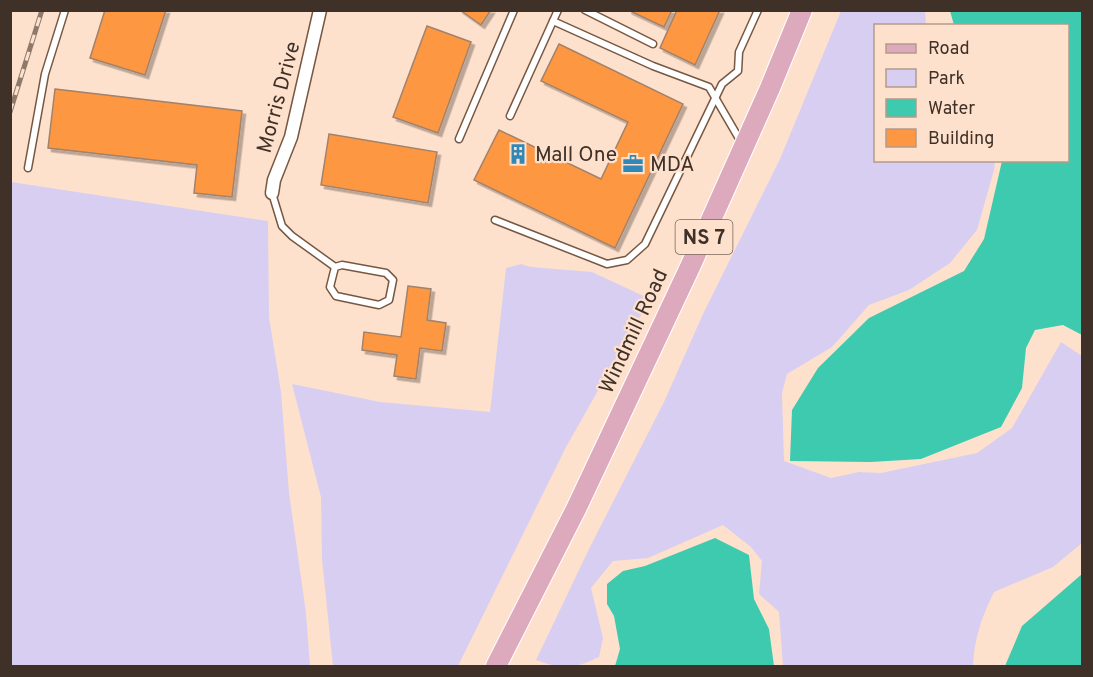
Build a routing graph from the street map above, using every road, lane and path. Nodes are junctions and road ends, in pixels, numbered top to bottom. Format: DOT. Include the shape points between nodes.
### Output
graph roads {
  1 [pos="64,10"];
  2 [pos="320,10"];
  3 [pos="514,10"];
  4 [pos="558,10"];
  5 [pos="585,10"];
  6 [pos="758,10"];
  7 [pos="801,10"];
  8 [pos="553,21"];
  9 [pos="653,44"];
  10 [pos="715,97"];
  11 [pos="510,116"];
  12 [pos="459,139"];
  13 [pos="744,146"];
  14 [pos="28,168"];
  15 [pos="272,193"];
  16 [pos="495,220"];
  17 [pos="335,267"];
  18 [pos="496,666"];
  1 -- 14 [label="lane" via="45,74"];
  2 -- 15 [label="street, Morris Drive" via="291,137"];
  3 -- 12 [label="lane"];
  4 -- 8 [label="lane"];
  5 -- 9 [label="lane"];
  6 -- 10 [label="lane" via="739,52 738,71 722,84"];
  7 -- 13 [label="main road, Windmill Road / NS 7"];
  8 -- 10 [label="lane" via="709,87"];
  8 -- 11 [label="lane"];
  10 -- 13 [label="lane"];
  10 -- 16 [label="lane" via="645,244 627,260 607,264"];
  13 -- 18 [label="main road, Windmill Road / NS 7" via="576,509"];
  15 -- 17 [label="lane" via="282,226"];
  17 -- 17 [label="lane" via="330,286 336,296 379,305 389,300 393,280 386,273"];
}
